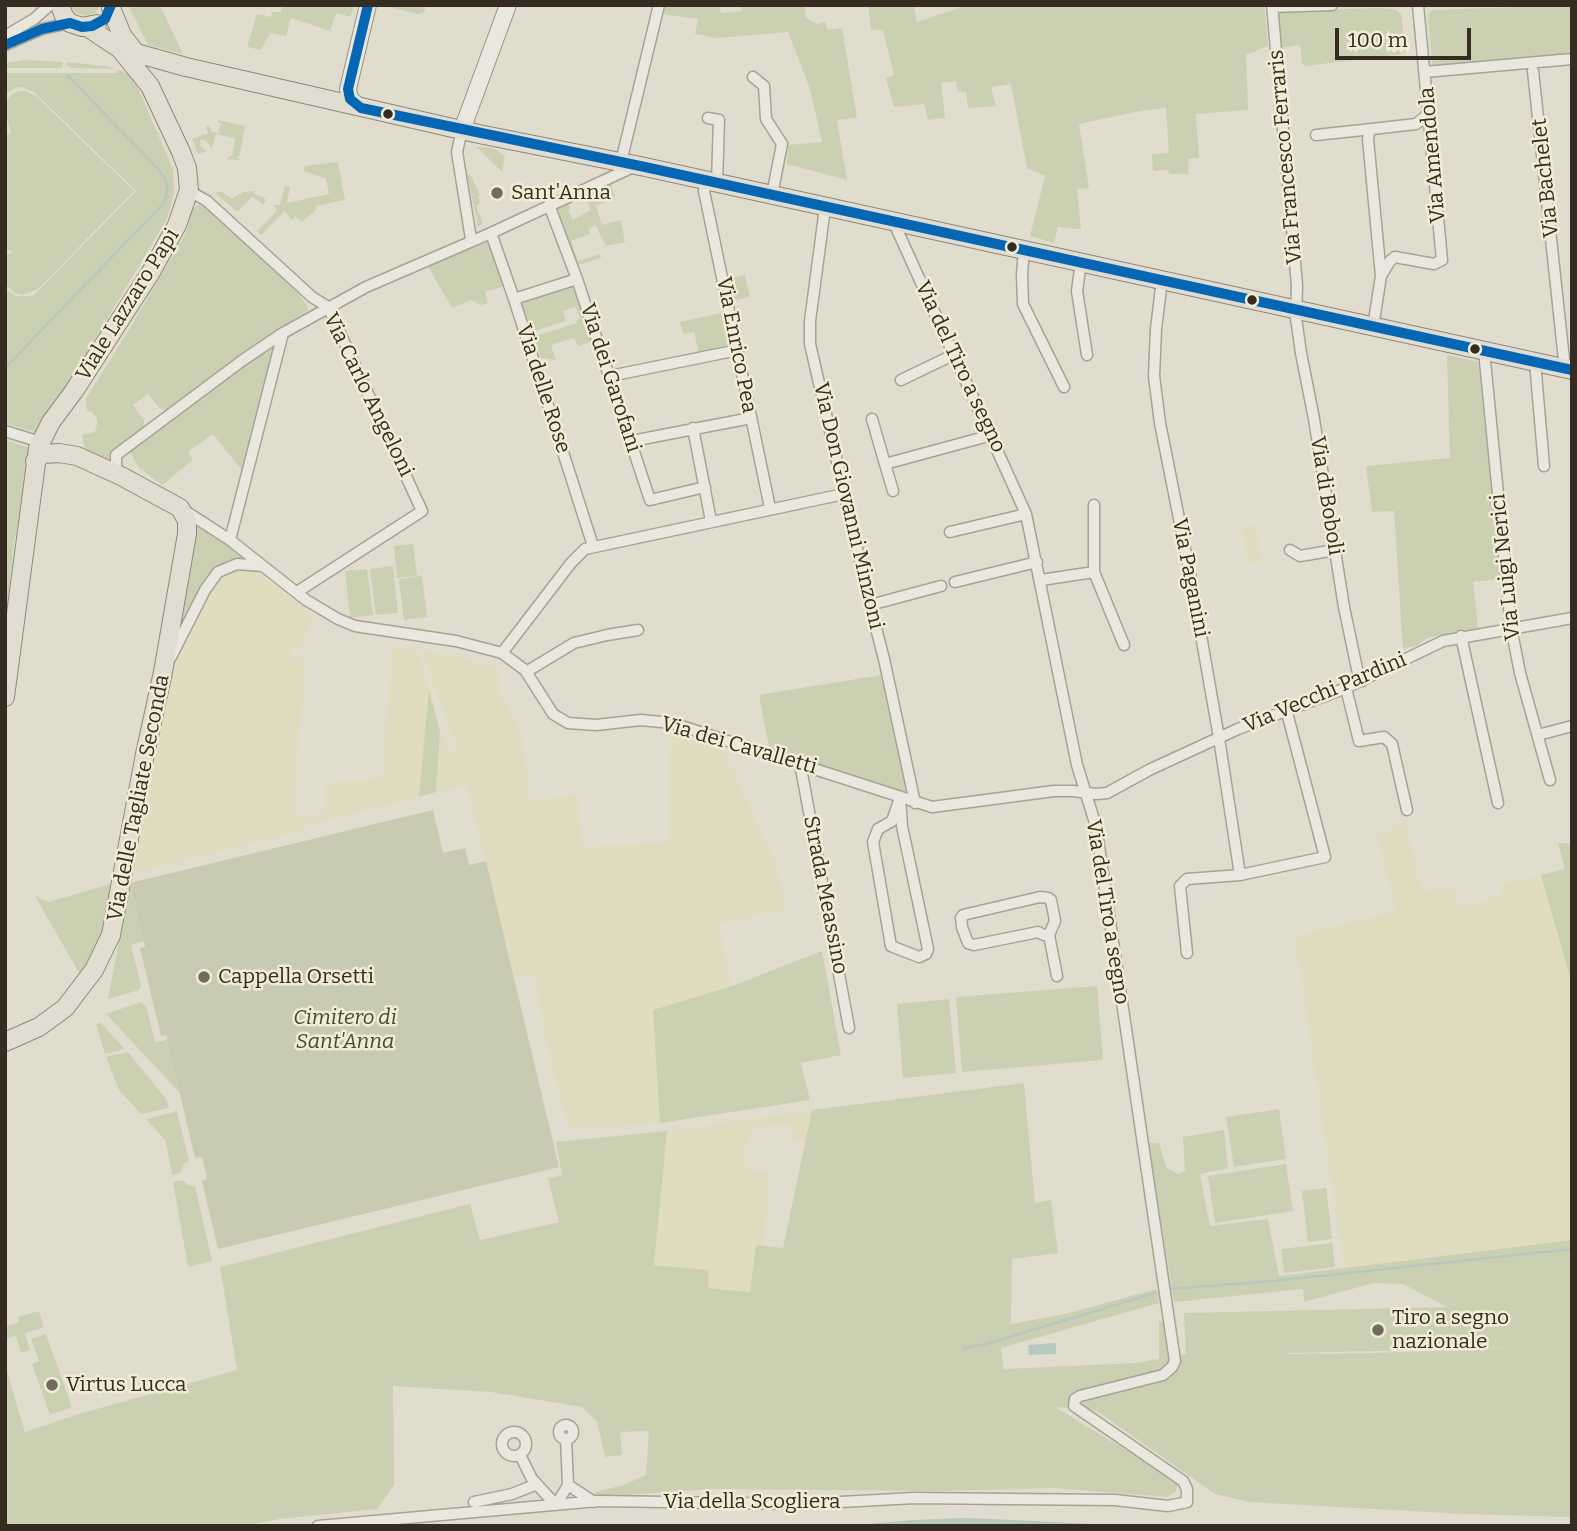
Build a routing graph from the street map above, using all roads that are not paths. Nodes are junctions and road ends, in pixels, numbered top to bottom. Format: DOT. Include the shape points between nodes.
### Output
graph roads {
  1 [pos="50,5"];
  2 [pos="60,5"];
  3 [pos="368,5"];
  4 [pos="509,5"];
  5 [pos="659,5"];
  6 [pos="1332,5"];
  7 [pos="1418,5"];
  8 [pos="1272,6"];
  9 [pos="111,7"];
  10 [pos="78,25"];
  11 [pos="5,36"];
  12 [pos="5,45"];
  13 [pos="136,53"];
  14 [pos="1572,59"];
  15 [pos="186,67"];
  16 [pos="1533,71"];
  17 [pos="1425,72"];
  18 [pos="753,77"];
  19 [pos="149,85"];
  20 [pos="348,89"];
  21 [pos="307,94"];
  22 [pos="361,108"];
  23 [pos="1429,108"];
  24 [pos="708,118"];
  25 [pos="1416,124"];
  26 [pos="1372,129"];
  27 [pos="463,130"];
  28 [pos="1430,134"];
  29 [pos="1316,135"];
  30 [pos="629,163"];
  31 [pos="712,182"];
  32 [pos="189,191"];
  33 [pos="772,195"];
  34 [pos="550,205"];
  35 [pos="825,208"];
  36 [pos="894,223"];
  37 [pos="491,233"];
  38 [pos="1376,234"];
  39 [pos="471,240"];
  40 [pos="1024,250"];
  41 [pos="1400,257"];
  42 [pos="1081,262"];
  43 [pos="1381,276"];
  44 [pos="577,279"];
  45 [pos="1162,280"];
  46 [pos="514,299"];
  47 [pos="328,307"];
  48 [pos="1297,309"];
  49 [pos="1373,327"];
  50 [pos="283,333"];
  51 [pos="738,350"];
  52 [pos="1484,351"];
  53 [pos="955,354"];
  54 [pos="1087,355"];
  55 [pos="1535,362"];
  56 [pos="1568,369"];
  57 [pos="610,376"];
  58 [pos="901,380"];
  59 [pos="1064,387"];
  60 [pos="61,409"];
  61 [pos="751,418"];
  62 [pos="872,419"];
  63 [pos="693,428"];
  64 [pos="5,431"];
  65 [pos="992,435"];
  66 [pos="632,440"];
  67 [pos="40,442"];
  68 [pos="77,456"];
  69 [pos="34,461"];
  70 [pos="885,464"];
  71 [pos="1544,466"];
  72 [pos="121,476"];
  73 [pos="705,487"];
  74 [pos="892,491"];
  75 [pos="844,494"];
  76 [pos="1094,505"];
  77 [pos="180,508"];
  78 [pos="771,509"];
  79 [pos="1026,514"];
  80 [pos="712,521"];
  81 [pos="950,532"];
  82 [pos="230,540"];
  83 [pos="593,545"];
  84 [pos="1290,550"];
  85 [pos="1335,550"];
  86 [pos="1037,562"];
  87 [pos="269,567"];
  88 [pos="1094,572"];
  89 [pos="1041,580"];
  90 [pos="955,582"];
  91 [pos="942,586"];
  92 [pos="297,592"];
  93 [pos="870,605"];
  94 [pos="1572,618"];
  95 [pos="1511,627"];
  96 [pos="638,630"];
  97 [pos="1461,636"];
  98 [pos="1124,645"];
  99 [pos="502,653"];
  100 [pos="526,672"];
  101 [pos="163,673"];
  102 [pos="1362,681"];
  103 [pos="1346,688"];
  104 [pos="5,697"];
  105 [pos="1286,709"];
  106 [pos="1572,726"];
  107 [pos="1538,734"];
  108 [pos="1219,738"];
  109 [pos="800,763"];
  110 [pos="1549,780"];
  111 [pos="1088,793"];
  112 [pos="900,798"];
  113 [pos="915,803"];
  114 [pos="1498,803"];
  115 [pos="1407,810"];
  116 [pos="1240,875"];
  117 [pos="1049,934"];
  118 [pos="1187,953"];
  119 [pos="1057,976"];
  120 [pos="849,1028"];
  121 [pos="5,1042"];
  122 [pos="566,1439"];
  123 [pos="520,1455"];
  124 [pos="537,1484"];
  125 [pos="565,1489"];
  126 [pos="546,1494"];
  127 [pos="474,1502"];
  128 [pos="594,1502"];
  129 [pos="1186,1502"];
  130 [pos="556,1505"];
  131 [pos="318,1526"];
  1 -- 11 [label="street"];
  2 -- 10 [label="main road" via="64,16"];
  3 -- 20 [label="main road"];
  4 -- 27 [label="main road"];
  5 -- 30 [label="street"];
  6 -- 8 [label="street"];
  7 -- 17 [label="street, Via Amendola"];
  8 -- 48 [label="street, Via Francesco Ferraris"];
  9 -- 10 [label="main road" via="102,21"];
  9 -- 13 [label="main road, Viale Lazzaro Papi" via="121,35"];
  10 -- 12 [label="street" via="42,29"];
  10 -- 19 [label="main road, Viale Lazzaro Papi" via="120,49"];
  13 -- 15 [label="main road"];
  13 -- 19 [label="main road, Viale Lazzaro Papi"];
  14 -- 17 [label="street"];
  15 -- 19 [label="main road" via="158,67"];
  15 -- 21 [label="main road"];
  16 -- 56 [label="street, Via Bachelet"];
  17 -- 23 [label="street, Via Amendola"];
  18 -- 33 [label="street" via="764,86 766,119 782,144"];
  19 -- 32 [label="main road, Viale Lazzaro Papi" via="181,152"];
  20 -- 21 [label="main road" via="338,97"];
  20 -- 22 [label="main road" via="350,99"];
  21 -- 22 [label="main road"];
  22 -- 27 [label="main road"];
  23 -- 25 [label="street"];
  23 -- 28 [label="street, Via Amendola"];
  24 -- 31 [label="street, Via Enrico Pea" via="719,120"];
  25 -- 26 [label="street"];
  25 -- 28 [label="street"];
  26 -- 29 [label="street"];
  26 -- 38 [label="street" via="1368,139"];
  27 -- 30 [label="main road"];
  27 -- 39 [label="street" via="457,152"];
  28 -- 41 [label="street, Via Amendola" via="1442,260 1434,264"];
  30 -- 31 [label="main road"];
  30 -- 34 [label="street"];
  31 -- 33 [label="main road"];
  31 -- 51 [label="street, Via Enrico Pea" via="705,191"];
  32 -- 47 [label="street, Via Carlo Angeloni"];
  32 -- 60 [label="main road, Viale Lazzaro Papi" via="177,225 151,272"];
  33 -- 35 [label="main road"];
  34 -- 37 [label="street"];
  34 -- 44 [label="street, Via dei Garofani"];
  35 -- 36 [label="main road"];
  35 -- 75 [label="street, Via Don Giovanni Minzoni" via="810,344"];
  36 -- 40 [label="main road"];
  36 -- 53 [label="street, Via del Tiro a segno"];
  37 -- 39 [label="street"];
  37 -- 46 [label="street, Via delle Rose"];
  38 -- 41 [label="street" via="1384,248"];
  38 -- 43 [label="street"];
  39 -- 47 [label="street"];
  40 -- 42 [label="main road"];
  40 -- 59 [label="street" via="1023,304"];
  41 -- 43 [label="street" via="1390,261"];
  42 -- 45 [label="main road"];
  42 -- 54 [label="street" via="1077,292"];
  43 -- 49 [label="street"];
  44 -- 46 [label="street"];
  44 -- 57 [label="street, Via dei Garofani"];
  45 -- 48 [label="main road"];
  45 -- 108 [label="street, Via Paganini" via="1154,376"];
  46 -- 83 [label="street, Via delle Rose"];
  47 -- 50 [label="street"];
  47 -- 92 [label="street, Via Carlo Angeloni" via="422,511"];
  48 -- 49 [label="main road"];
  48 -- 85 [label="street, Via di Boboli"];
  49 -- 52 [label="main road"];
  50 -- 72 [label="street" via="117,455"];
  50 -- 82 [label="street"];
  51 -- 57 [label="street"];
  51 -- 61 [label="street, Via Enrico Pea"];
  52 -- 55 [label="main road"];
  52 -- 95 [label="street, Via Luigi Nerici"];
  53 -- 58 [label="street"];
  53 -- 65 [label="street, Via del Tiro a segno"];
  55 -- 56 [label="main road"];
  55 -- 71 [label="street"];
  57 -- 66 [label="street, Via dei Garofani"];
  60 -- 67 [label="main road, Viale Lazzaro Papi"];
  60 -- 68 [label="main road" via="57,434"];
  61 -- 63 [label="street"];
  61 -- 78 [label="street, Via Enrico Pea"];
  62 -- 70 [label="street"];
  63 -- 66 [label="street"];
  63 -- 73 [label="street"];
  64 -- 67 [label="street"];
  65 -- 70 [label="street"];
  65 -- 79 [label="street, Via del Tiro a segno"];
  66 -- 73 [label="street, Via dei Garofani" via="650,500"];
  67 -- 69 [label="main road, Viale Lazzaro Papi"];
  68 -- 69 [label="main road" via="50,452"];
  68 -- 72 [label="main road, Via dei Cavalletti"];
  69 -- 104 [label="main road, Viale Lazzaro Papi"];
  70 -- 74 [label="street"];
  72 -- 77 [label="main road, Via dei Cavalletti"];
  73 -- 80 [label="street"];
  75 -- 78 [label="street"];
  75 -- 93 [label="street, Via Don Giovanni Minzoni"];
  76 -- 88 [label="street"];
  77 -- 82 [label="street, Via dei Cavalletti"];
  77 -- 101 [label="main road, Via delle Tagliate Seconda" via="187,534"];
  78 -- 80 [label="street"];
  79 -- 81 [label="street"];
  79 -- 86 [label="street, Via del Tiro a segno"];
  80 -- 83 [label="street"];
  82 -- 87 [label="street, Via dei Cavalletti"];
  83 -- 99 [label="street" via="572,563"];
  84 -- 85 [label="street" via="1300,556"];
  85 -- 102 [label="street, Via di Boboli"];
  86 -- 89 [label="street, Via del Tiro a segno"];
  86 -- 90 [label="street"];
  87 -- 92 [label="street, Via dei Cavalletti"];
  87 -- 101 [label="street" via="237,564 218,572"];
  88 -- 89 [label="street"];
  88 -- 98 [label="street"];
  89 -- 111 [label="street, Via del Tiro a segno" via="1077,765"];
  91 -- 93 [label="street"];
  92 -- 99 [label="street, Via dei Cavalletti" via="327,614 355,626 443,638"];
  93 -- 113 [label="street, Via Don Giovanni Minzoni"];
  94 -- 95 [label="street, Via Vecchi Pardini"];
  95 -- 97 [label="street, Via Vecchi Pardini"];
  95 -- 107 [label="street, Via Luigi Nerici"];
  96 -- 100 [label="street" via="574,643"];
  97 -- 102 [label="street, Via Vecchi Pardini"];
  97 -- 114 [label="street"];
  99 -- 100 [label="street, Via dei Cavalletti"];
  100 -- 109 [label="street, Via dei Cavalletti" via="553,714 568,723 672,723"];
  101 -- 121 [label="main road, Via delle Tagliate Seconda" via="108,943 65,1008 39,1027"];
  102 -- 103 [label="street, Via Vecchi Pardini"];
  103 -- 105 [label="street, Via Vecchi Pardini"];
  103 -- 115 [label="street" via="1359,741 1384,737 1392,744"];
  105 -- 108 [label="street, Via Vecchi Pardini"];
  105 -- 116 [label="street" via="1325,857"];
  106 -- 107 [label="street"];
  107 -- 110 [label="street, Via Luigi Nerici"];
  108 -- 111 [label="street, Via Vecchi Pardini" via="1107,793"];
  108 -- 116 [label="street, Via Paganini"];
  109 -- 112 [label="street, Via dei Cavalletti"];
  109 -- 120 [label="street, Strada Meassino"];
  111 -- 113 [label="street, Via dei Cavalletti" via="1054,791 932,807"];
  111 -- 129 [label="street, Via del Tiro a segno" via="1175,1361 1163,1375 1080,1396 1074,1406 1184,1482"];
  112 -- 112 [label="street" via="928,949 919,957 891,946 873,842 878,829 892,821"];
  112 -- 113 [label="street, Via dei Cavalletti"];
  116 -- 118 [label="street" via="1187,879 1180,886"];
  117 -- 117 [label="street" via="1055,921 1048,898 961,918 968,943 974,945 1038,932"];
  117 -- 119 [label="street"];
  122 -- 125 [label="street"];
  123 -- 124 [label="street"];
  124 -- 126 [label="street"];
  124 -- 127 [label="street"];
  125 -- 126 [label="street"];
  125 -- 128 [label="street"];
  125 -- 130 [label="street"];
  126 -- 130 [label="street"];
  128 -- 129 [label="street, Via della Scogliera" via="804,1504 914,1498 1115,1500 1168,1506"];
  128 -- 130 [label="street, Via della Scogliera"];
  130 -- 131 [label="street, Via della Scogliera"];
}
